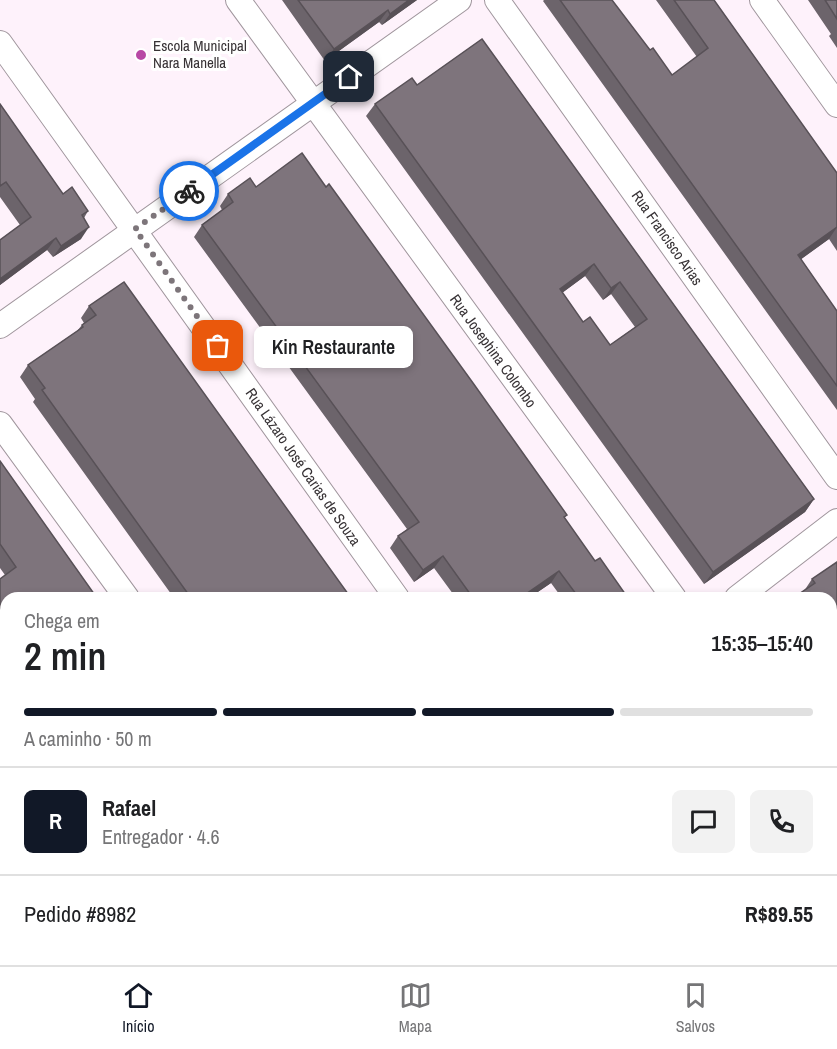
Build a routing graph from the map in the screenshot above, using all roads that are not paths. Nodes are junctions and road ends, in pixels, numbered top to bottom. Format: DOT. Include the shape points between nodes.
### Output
graph roads {
  1 [pos="238,0"];
  2 [pos="459,0"];
  3 [pos="497,0"];
  4 [pos="762,0"];
  5 [pos="0,43"];
  6 [pos="313,103"];
  7 [pos="837,105"];
  8 [pos="135,229"];
  9 [pos="0,326"];
  10 [pos="0,424"];
  11 [pos="837,477"];
  12 [pos="837,521"];
  13 [pos="123,592"];
  14 [pos="393,592"];
  15 [pos="670,592"];
  16 [pos="745,592"];
  1 -- 6 [label="street, Rua Josephina Colombo"];
  2 -- 6 [label="street"];
  3 -- 11 [label="street, Rua Francisco Arias"];
  4 -- 7 [label="street"];
  5 -- 8 [label="street, Rua Lázaro José Carias de Souza"];
  6 -- 8 [label="street"];
  6 -- 15 [label="street, Rua Josephina Colombo"];
  8 -- 9 [label="street"];
  8 -- 14 [label="street, Rua Lázaro José Carias de Souza"];
  10 -- 13 [label="street"];
  12 -- 16 [label="street"];
}
